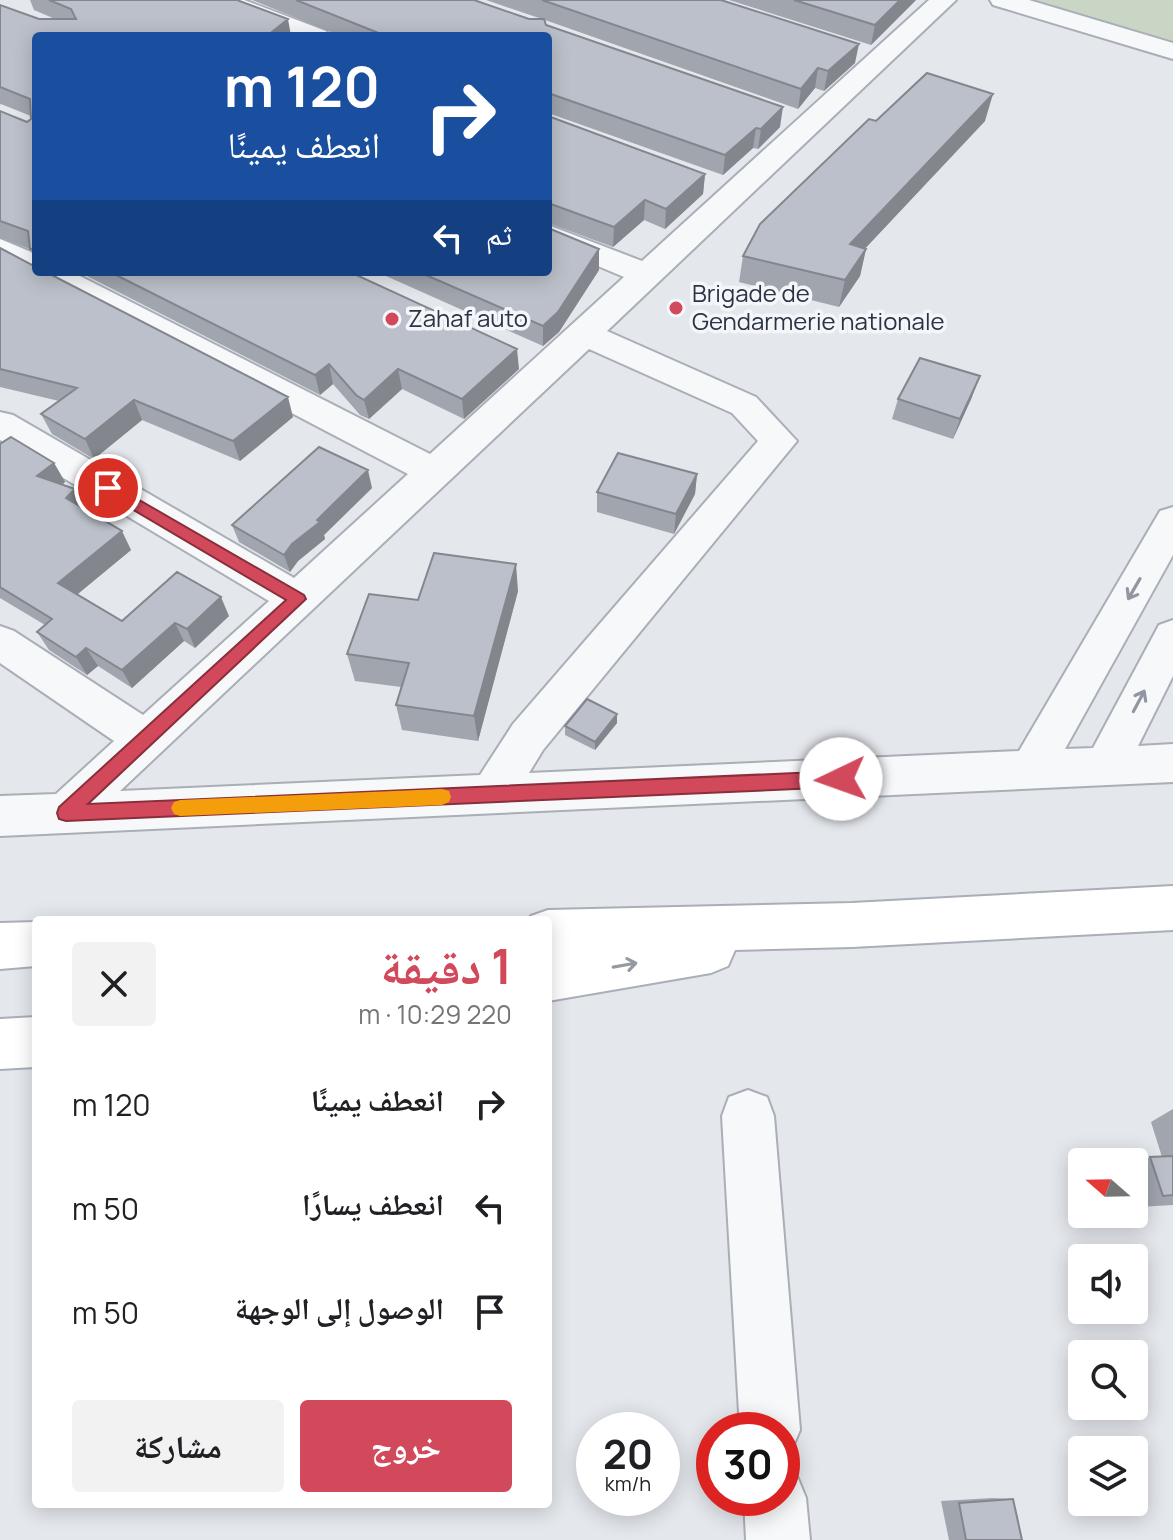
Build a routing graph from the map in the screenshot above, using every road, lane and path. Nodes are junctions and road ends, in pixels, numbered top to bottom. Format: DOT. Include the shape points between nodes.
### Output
graph roads {
  1 [pos="221,0"];
  2 [pos="1002,0"];
  3 [pos="936,1"];
  4 [pos="306,32"];
  5 [pos="1173,51"];
  6 [pos="552,236"];
  7 [pos="0,248"];
  8 [pos="32,264"];
  9 [pos="647,275"];
  10 [pos="55,276"];
  11 [pos="584,334"];
  12 [pos="0,424"];
  13 [pos="435,472"];
  14 [pos="1173,521"];
  15 [pos="298,599"];
  16 [pos="1173,636"];
  17 [pos="0,642"];
  18 [pos="146,740"];
  19 [pos="1173,763"];
  20 [pos="1106,765"];
  21 [pos="1031,770"];
  22 [pos="492,795"];
  23 [pos="66,813"];
  24 [pos="0,816"];
  25 [pos="1173,908"];
  26 [pos="852,925"];
  27 [pos="552,932"];
  28 [pos="32,944"];
  29 [pos="0,946"];
  30 [pos="552,977"];
  31 [pos="32,1042"];
  32 [pos="0,1044"];
  33 [pos="748,1116"];
  34 [pos="769,1412"];
  35 [pos="776,1516"];
  36 [pos="778,1540"];
  1 -- 4 [label="street"];
  2 -- 5 [label="street"];
  3 -- 9 [label="street" via="865,55 721,188"];
  6 -- 9 [label="street"];
  7 -- 8 [label="street"];
  9 -- 11 [label="street"];
  10 -- 13 [label="street"];
  11 -- 13 [label="street" via="536,360"];
  11 -- 22 [label="street" via="744,405 779,441 528,737"];
  12 -- 15 [label="street"];
  13 -- 15 [label="street"];
  14 -- 21 [label="street, one-way"];
  15 -- 18 [label="street"];
  20 -- 16 [label="street, one-way"];
  17 -- 18 [label="street"];
  18 -- 23 [label="street"];
  19 -- 20 [label="street"];
  20 -- 21 [label="street"];
  21 -- 22 [label="street"];
  22 -- 23 [label="street"];
  23 -- 24 [label="street"];
  25 -- 26 [label="main road"];
  26 -- 27 [label="main road"];
  30 -- 26 [label="main road, one-way"];
  28 -- 29 [label="main road"];
  31 -- 32 [label="main road"];
  33 -- 34 [label="street"];
  35 -- 36 [label="street"];
}
